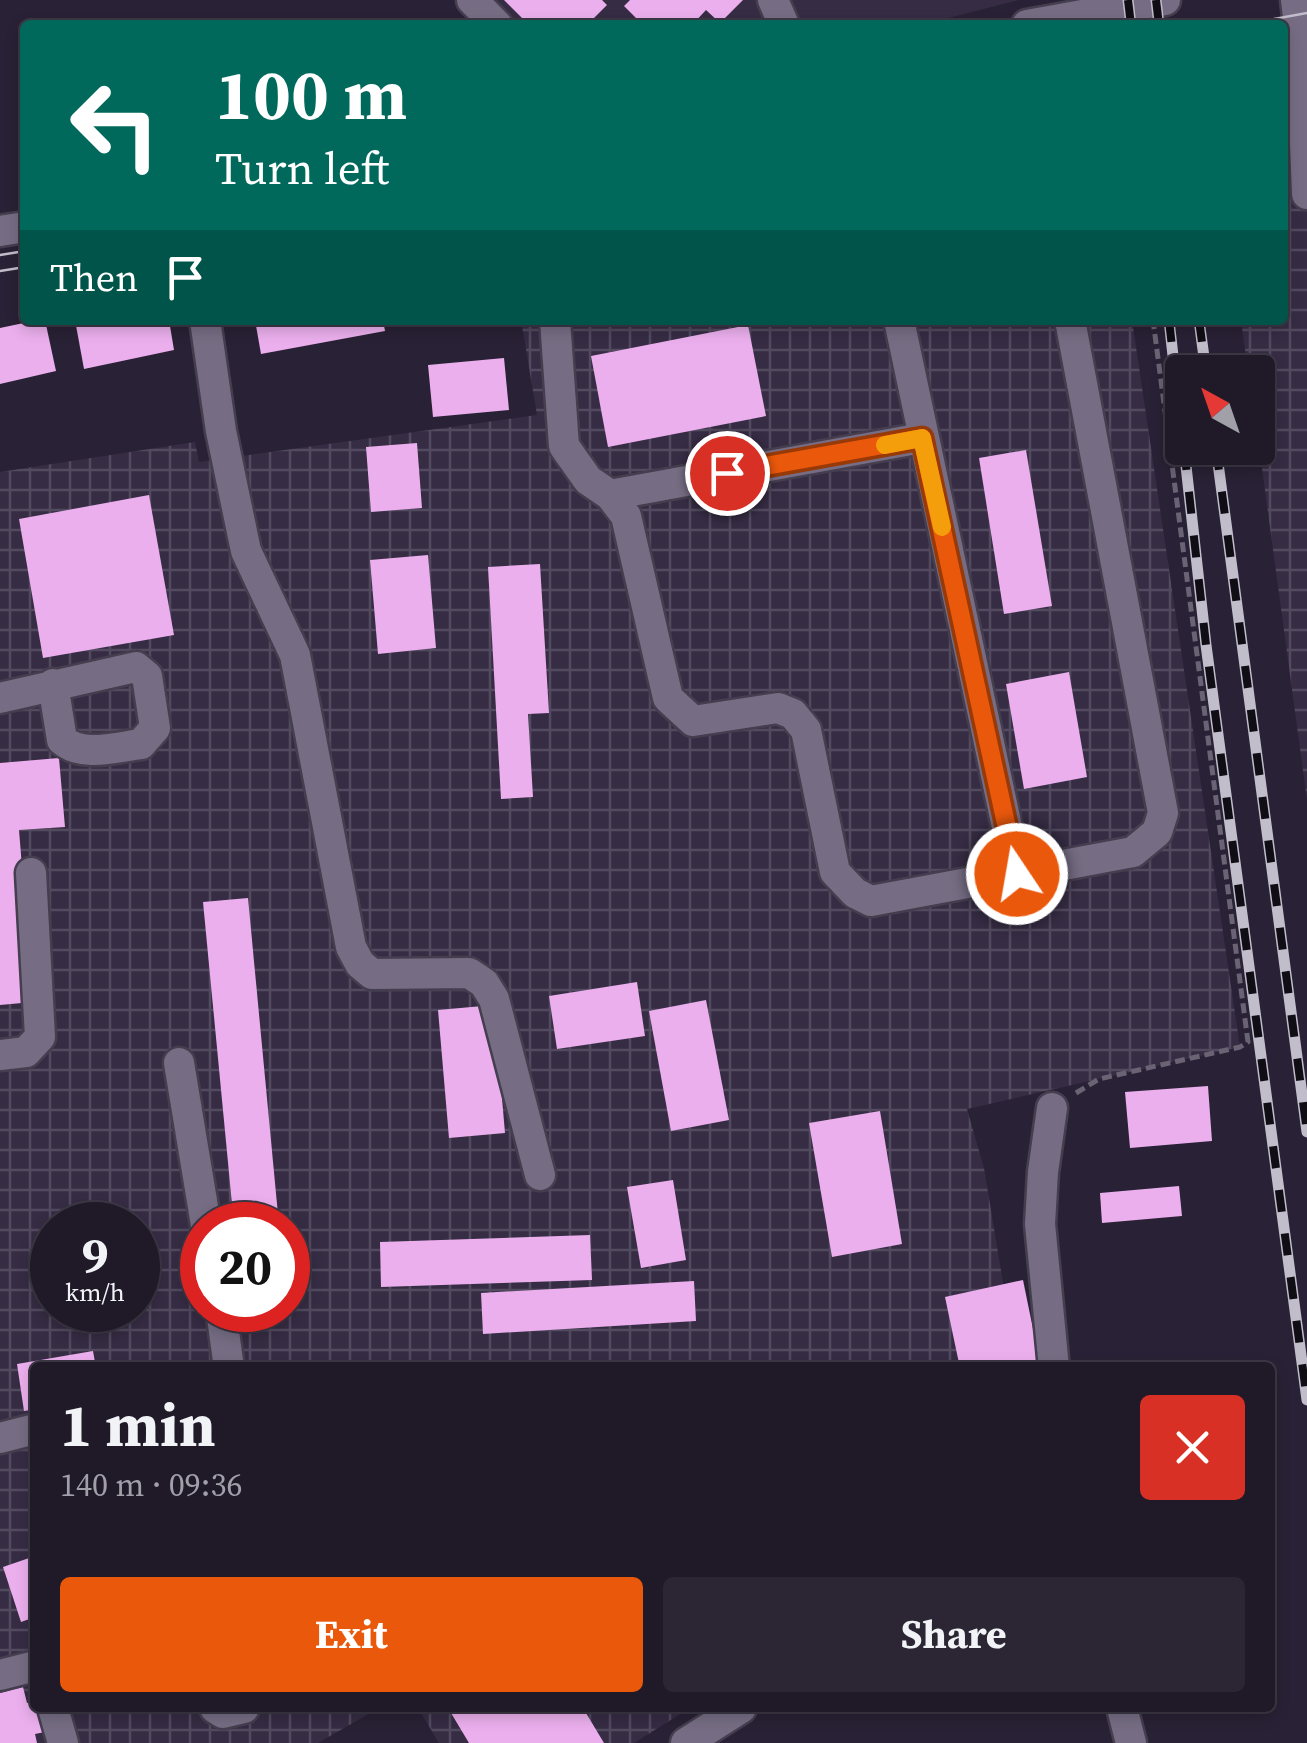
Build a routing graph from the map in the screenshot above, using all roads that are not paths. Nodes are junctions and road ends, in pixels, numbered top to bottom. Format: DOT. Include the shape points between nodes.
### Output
graph roads {
  1 [pos="472,0"];
  2 [pos="1165,0"];
  3 [pos="1296,0"];
  4 [pos="492,20"];
  5 [pos="1054,20"];
  6 [pos="1307,194"];
  7 [pos="206,325"];
  8 [pos="555,325"];
  9 [pos="900,325"];
  10 [pos="1071,325"];
  11 [pos="922,438"];
  12 [pos="610,494"];
  13 [pos="54,684"];
  14 [pos="0,698"];
  15 [pos="32,873"];
  16 [pos="1017,874"];
  17 [pos="0,1055"];
  18 [pos="179,1063"];
  19 [pos="1052,1108"];
  20 [pos="540,1175"];
  21 [pos="202,1202"];
  22 [pos="224,1332"];
  23 [pos="229,1362"];
  24 [pos="1053,1362"];
  25 [pos="30,1430"];
  26 [pos="0,1438"];
  27 [pos="30,1667"];
  28 [pos="0,1675"];
  29 [pos="54,1712"];
  30 [pos="735,1712"];
  31 [pos="1123,1712"];
  32 [pos="63,1743"];
  33 [pos="686,1743"];
  34 [pos="1131,1743"];
  1 -- 4 [label="street"];
  2 -- 5 [label="street"];
  3 -- 6 [label="street"];
  7 -- 20 [label="street" via="246,551 295,654 351,947 372,974 468,974 484,983 494,998"];
  8 -- 12 [label="street" via="564,446 588,480"];
  9 -- 11 [label="street"];
  10 -- 16 [label="street" via="1163,813 1157,832 1133,852"];
  11 -- 12 [label="street"];
  11 -- 16 [label="street"];
  12 -- 16 [label="street" via="626,516 668,698 693,721 778,708 793,714 806,730 835,872 855,892 872,901"];
  13 -- 14 [label="street"];
  15 -- 17 [label="street" via="40,1036 26,1052"];
  18 -- 21 [label="street"];
  19 -- 24 [label="street" via="1040,1224"];
  22 -- 23 [label="street"];
  25 -- 26 [label="street"];
  27 -- 28 [label="street"];
  29 -- 32 [label="street"];
  30 -- 33 [label="street"];
  31 -- 34 [label="street"];
}
